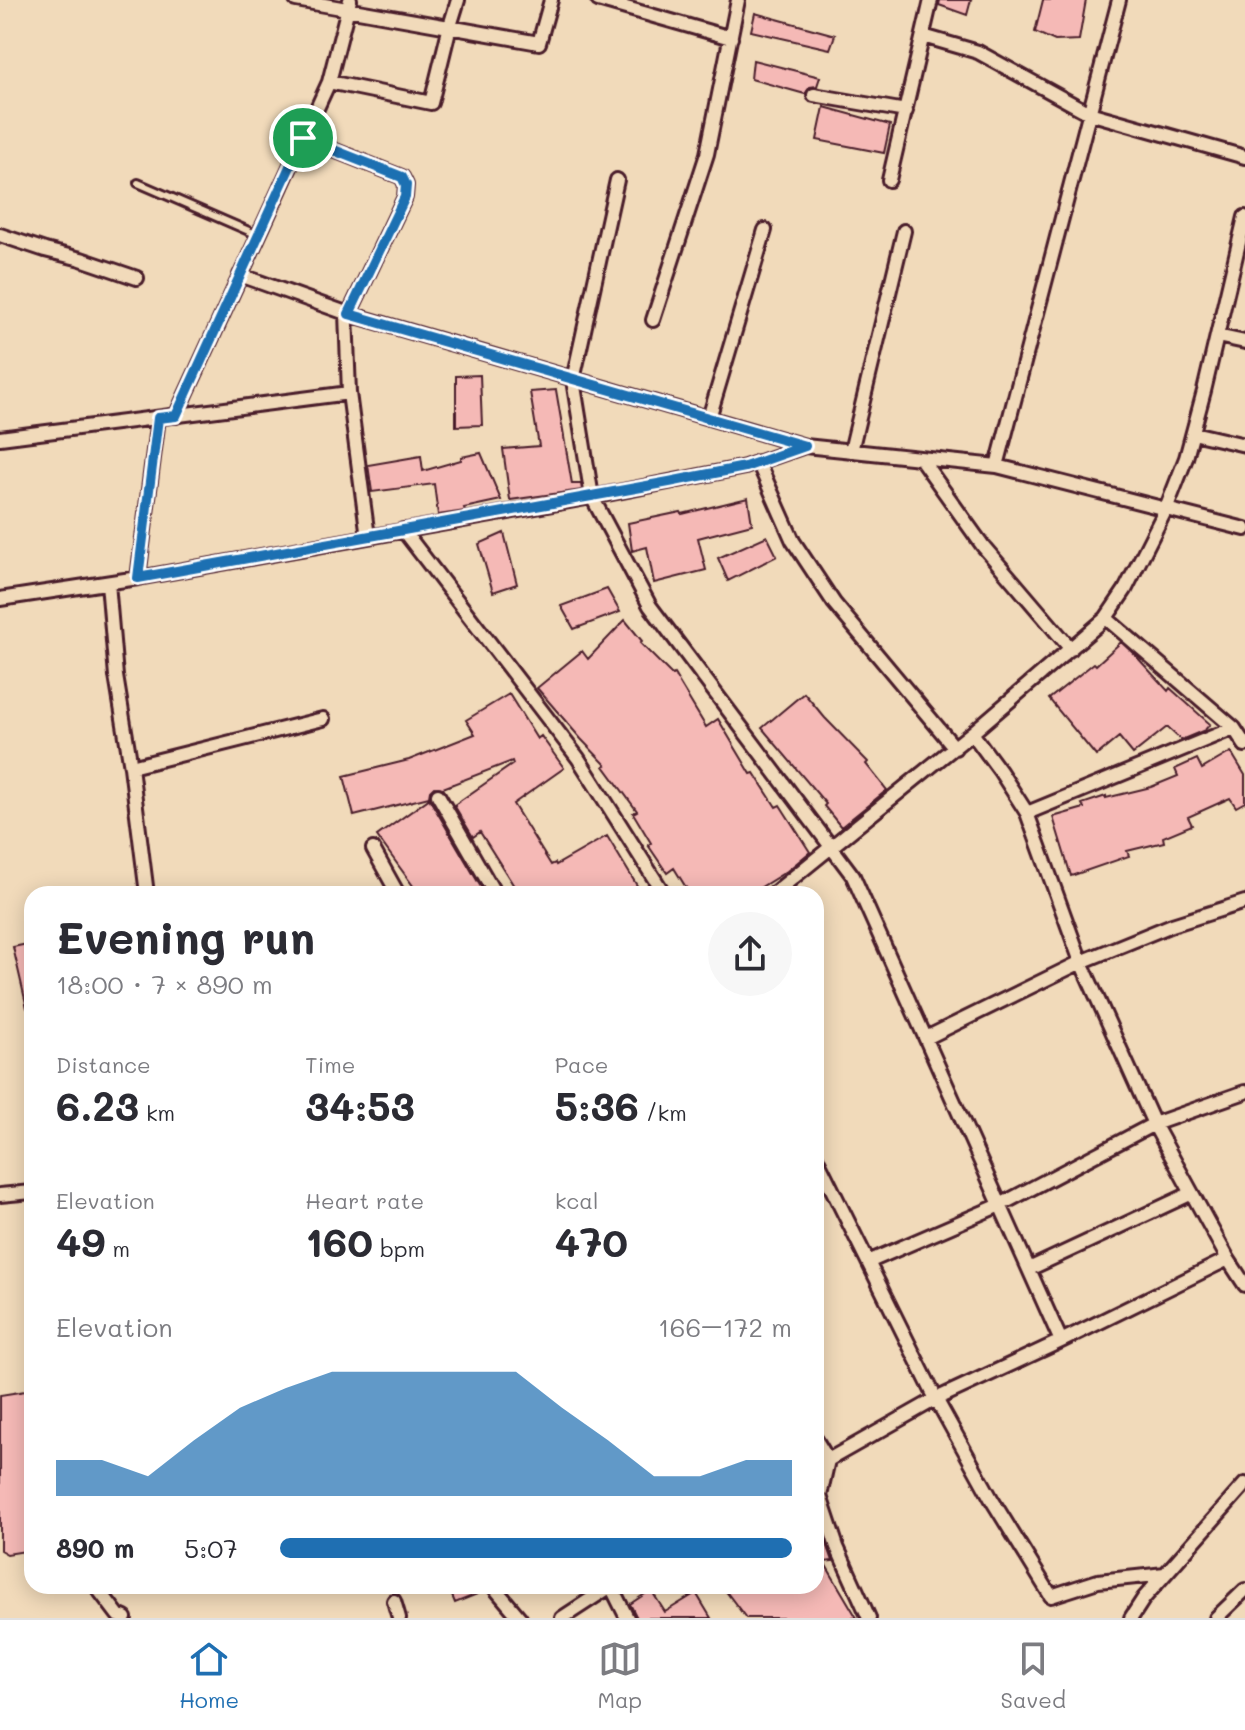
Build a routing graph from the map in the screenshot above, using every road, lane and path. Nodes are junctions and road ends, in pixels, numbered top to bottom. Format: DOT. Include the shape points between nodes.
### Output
graph roads {
  1 [pos="296,0"];
  2 [pos="458,0"];
  3 [pos="551,0"];
  4 [pos="598,0"];
  5 [pos="738,0"];
  6 [pos="931,0"];
  7 [pos="1119,0"];
  8 [pos="348,4"];
  9 [pos="450,26"];
  10 [pos="923,36"];
  11 [pos="731,38"];
  12 [pos="329,82"];
  13 [pos="814,95"];
  14 [pos="906,111"];
  15 [pos="1089,113"];
  16 [pos="303,138"];
  17 [pos="1245,157"];
  18 [pos="617,180"];
  19 [pos="889,180"];
  20 [pos="138,183"];
  21 [pos="1245,217"];
  22 [pos="765,230"];
  23 [pos="904,231"];
  24 [pos="0,235"];
  25 [pos="258,235"];
  26 [pos="240,275"];
  27 [pos="137,278"];
  28 [pos="348,313"];
  29 [pos="653,320"];
  30 [pos="1217,336"];
  31 [pos="1245,342"];
  32 [pos="573,380"];
  33 [pos="349,393"];
  34 [pos="176,416"];
  35 [pos="158,418"];
  36 [pos="709,418"];
  37 [pos="1193,433"];
  38 [pos="0,438"];
  39 [pos="1245,445"];
  40 [pos="805,446"];
  41 [pos="851,451"];
  42 [pos="921,459"];
  43 [pos="758,462"];
  44 [pos="997,466"];
  45 [pos="592,497"];
  46 [pos="1166,509"];
  47 [pos="1245,529"];
  48 [pos="403,530"];
  49 [pos="368,537"];
  50 [pos="138,578"];
  51 [pos="108,583"];
  52 [pos="0,599"];
  53 [pos="1106,618"];
  54 [pos="1071,649"];
  55 [pos="323,719"];
  56 [pos="1234,728"];
  57 [pos="972,733"];
  58 [pos="1245,745"];
  59 [pos="955,748"];
  60 [pos="131,767"];
  61 [pos="438,795"];
  62 [pos="1027,813"];
  63 [pos="831,847"];
  64 [pos="373,849"];
  65 [pos="146,886"];
  66 [pos="394,886"];
  67 [pos="490,886"];
  68 [pos="659,886"];
  69 [pos="783,886"];
  70 [pos="1245,902"];
  71 [pos="1081,962"];
  72 [pos="926,1038"];
  73 [pos="1245,1092"];
  74 [pos="1154,1124"];
  75 [pos="824,1173"];
  76 [pos="24,1193"];
  77 [pos="1192,1193"];
  78 [pos="0,1195"];
  79 [pos="1000,1205"];
  80 [pos="1228,1259"];
  81 [pos="868,1262"];
  82 [pos="1029,1269"];
  83 [pos="1245,1285"];
  84 [pos="1061,1341"];
  85 [pos="936,1399"];
  86 [pos="824,1453"];
  87 [pos="828,1460"];
  88 [pos="824,1462"];
  89 [pos="824,1478"];
  90 [pos="1245,1484"];
  91 [pos="824,1508"];
  92 [pos="1165,1574"];
  93 [pos="1245,1590"];
  94 [pos="102,1594"];
  95 [pos="500,1594"];
  96 [pos="599,1594"];
  97 [pos="615,1594"];
  98 [pos="394,1601"];
  99 [pos="125,1618"];
  100 [pos="399,1618"];
  101 [pos="520,1618"];
  102 [pos="562,1618"];
  103 [pos="627,1618"];
  104 [pos="869,1618"];
  105 [pos="1131,1618"];
  106 [pos="1216,1618"];
  1 -- 8 [label="street"];
  2 -- 9 [label="street"];
  3 -- 9 [label="street" via="539,43"];
  4 -- 11 [label="street"];
  5 -- 11 [label="street"];
  6 -- 10 [label="street"];
  7 -- 15 [label="street"];
  8 -- 9 [label="street"];
  8 -- 12 [label="street"];
  9 -- 12 [label="street" via="431,103"];
  10 -- 14 [label="street"];
  10 -- 15 [label="street" via="978,52"];
  11 -- 29 [label="street" via="707,154"];
  12 -- 16 [label="street"];
  13 -- 14 [label="street"];
  14 -- 19 [label="street"];
  15 -- 17 [label="street"];
  15 -- 44 [label="street"];
  16 -- 25 [label="street"];
  16 -- 28 [label="street" via="402,177 406,185 405,197"];
  18 -- 32 [label="street"];
  20 -- 25 [label="lane"];
  21 -- 30 [label="street"];
  22 -- 36 [label="street"];
  23 -- 41 [label="street"];
  24 -- 27 [label="street"];
  25 -- 26 [label="street"];
  26 -- 28 [label="street"];
  26 -- 34 [label="street"];
  28 -- 32 [label="street"];
  28 -- 33 [label="street"];
  30 -- 31 [label="street"];
  30 -- 37 [label="street"];
  32 -- 36 [label="street"];
  32 -- 45 [label="street"];
  33 -- 34 [label="street"];
  33 -- 49 [label="street"];
  34 -- 35 [label="street"];
  35 -- 38 [label="street"];
  35 -- 50 [label="street"];
  36 -- 40 [label="street"];
  37 -- 39 [label="street"];
  37 -- 46 [label="street"];
  40 -- 41 [label="street"];
  40 -- 43 [label="street"];
  41 -- 42 [label="street"];
  42 -- 44 [label="street"];
  42 -- 54 [label="street" via="983,546"];
  43 -- 45 [label="street"];
  43 -- 59 [label="street" via="793,541 834,603"];
  44 -- 46 [label="street"];
  45 -- 48 [label="street"];
  45 -- 63 [label="street" via="650,606"];
  46 -- 47 [label="street"];
  46 -- 53 [label="street"];
  48 -- 49 [label="street"];
  48 -- 68 [label="street" via="578,758"];
  49 -- 50 [label="street"];
  50 -- 51 [label="street"];
  51 -- 52 [label="street"];
  51 -- 60 [label="street"];
  53 -- 54 [label="street"];
  53 -- 56 [label="street"];
  54 -- 57 [label="street"];
  55 -- 60 [label="street"];
  56 -- 58 [label="street"];
  56 -- 62 [label="street"];
  57 -- 59 [label="street"];
  57 -- 62 [label="street"];
  59 -- 63 [label="street"];
  60 -- 65 [label="street"];
  61 -- 67 [label="street"];
  62 -- 71 [label="street"];
  63 -- 69 [label="street"];
  63 -- 72 [label="street" via="853,876"];
  64 -- 66 [label="street"];
  70 -- 71 [label="street"];
  71 -- 72 [label="street"];
  71 -- 74 [label="street"];
  72 -- 79 [label="street"];
  73 -- 74 [label="street"];
  74 -- 77 [label="street"];
  74 -- 79 [label="street"];
  75 -- 81 [label="street"];
  76 -- 78 [label="street"];
  77 -- 80 [label="street"];
  77 -- 82 [label="street"];
  79 -- 81 [label="street"];
  79 -- 82 [label="street"];
  80 -- 83 [label="street"];
  80 -- 84 [label="street"];
  81 -- 85 [label="street"];
  82 -- 84 [label="street"];
  84 -- 85 [label="street"];
  85 -- 87 [label="street"];
  85 -- 92 [label="street" via="1051,1596 1098,1581"];
  86 -- 87 [label="street"];
  87 -- 88 [label="street"];
  87 -- 89 [label="street"];
  90 -- 92 [label="street"];
  91 -- 104 [label="street"];
  92 -- 105 [label="street"];
  93 -- 106 [label="street"];
  94 -- 99 [label="street"];
  95 -- 101 [label="street"];
  96 -- 102 [label="street"];
  97 -- 103 [label="street"];
  98 -- 100 [label="street"];
}
